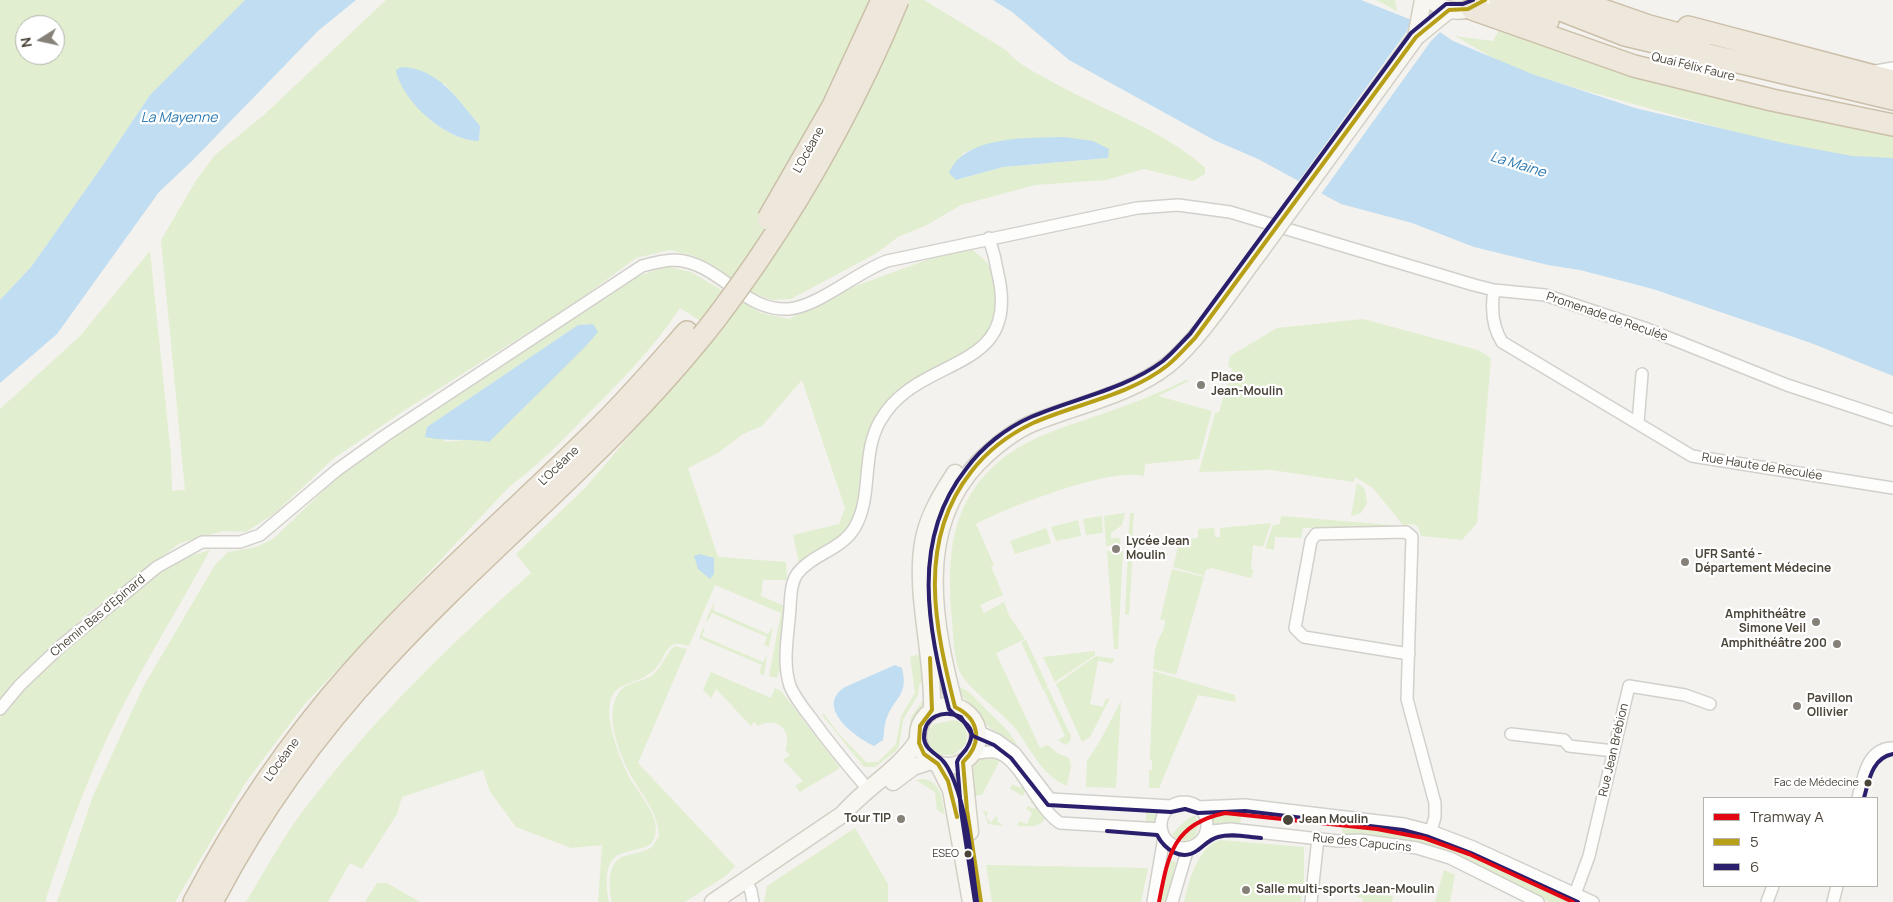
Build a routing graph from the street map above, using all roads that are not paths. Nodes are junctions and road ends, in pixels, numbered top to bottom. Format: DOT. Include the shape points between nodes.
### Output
graph roads {
  1 [pos="882,0"];
  2 [pos="898,0"];
  3 [pos="1500,0"];
  4 [pos="1535,0"];
  5 [pos="1574,0"];
  6 [pos="1610,0"];
  7 [pos="1425,3"];
  8 [pos="1479,4"];
  9 [pos="1446,13"];
  10 [pos="1416,37"];
  11 [pos="1893,68"];
  12 [pos="1866,74"];
  13 [pos="1893,81"];
  14 [pos="1893,88"];
  15 [pos="1893,99"];
  16 [pos="1893,113"];
  17 [pos="1893,125"];
  18 [pos="989,238"];
  19 [pos="1494,290"];
  20 [pos="694,334"];
  21 [pos="1182,350"];
  22 [pos="1642,374"];
  23 [pos="1893,420"];
  24 [pos="1638,423"];
  25 [pos="1893,488"];
  26 [pos="208,541"];
  27 [pos="1409,654"];
  28 [pos="1710,704"];
  29 [pos="955,707"];
  30 [pos="0,709"];
  31 [pos="932,710"];
  32 [pos="978,732"];
  33 [pos="1511,734"];
  34 [pos="918,740"];
  35 [pos="1893,748"];
  36 [pos="1614,751"];
  37 [pos="968,758"];
  38 [pos="935,762"];
  39 [pos="868,789"];
  40 [pos="1858,797"];
  41 [pos="1171,806"];
  42 [pos="1198,807"];
  43 [pos="844,814"];
  44 [pos="1431,831"];
  45 [pos="1162,833"];
  46 [pos="1205,834"];
  47 [pos="1318,838"];
  48 [pos="1188,848"];
  49 [pos="746,881"];
  50 [pos="1773,887"];
  51 [pos="1837,887"];
  52 [pos="1575,894"];
  53 [pos="194,902"];
  54 [pos="212,902"];
  55 [pos="713,902"];
  56 [pos="753,902"];
  57 [pos="971,902"];
  58 [pos="980,902"];
  59 [pos="1153,902"];
  60 [pos="1172,902"];
  61 [pos="1311,902"];
  62 [pos="1538,902"];
  63 [pos="1593,902"];
  64 [pos="1768,902"];
  65 [pos="1833,902"];
  1 -- 20 [label="highway, L’Océane, bridge" via="846,80 790,183"];
  2 -- 20 [label="highway, L’Océane, bridge" via="863,80 818,166 772,239"];
  3 -- 16 [label="highway, Quai Félix Faure" via="1555,24 1642,53 1769,86"];
  4 -- 15 [label="highway, Quai Félix Faure" via="1633,37"];
  5 -- 14 [label="highway" via="1649,26"];
  6 -- 12 [label="highway" via="1705,32"];
  7 -- 9 [label="main road"];
  7 -- 10 [label="main road"];
  8 -- 9 [label="main road" via="1461,12"];
  8 -- 17 [label="highway" via="1518,24 1634,66"];
  9 -- 10 [label="main road"];
  10 -- 21 [label="main road, bridge" via="1259,254 1195,338"];
  11 -- 12 [label="street"];
  12 -- 13 [label="highway"];
  18 -- 19 [label="street, Promenade de Reculée" via="1137,208 1178,205 1230,212"];
  18 -- 26 [label="street, Promenade de Reculée" via="870,267 816,300 790,309 765,307 700,268 677,260 642,266 358,455 260,535 240,542"];
  18 -- 39 [label="street" via="1003,300 996,331 979,351 919,382 893,402 870,443 862,510 855,527 838,545 798,572 793,585 786,654 790,686 822,734"];
  19 -- 23 [label="street, Promenade de Reculée" via="1545,295 1596,311 1787,385"];
  19 -- 24 [label="street, Rue Haute de Reculée" via="1491,304 1502,342"];
  20 -- 53 [label="highway, L’Océane" via="439,581 350,674 296,739 259,792"];
  20 -- 54 [label="highway, L’Océane" via="624,424 417,625 338,712 262,815"];
  21 -- 29 [label="main road" via="1169,364 1123,390 1032,424 1002,440 964,478 948,505 940,531 934,582 936,612"];
  21 -- 31 [label="main road" via="1153,366 1018,419 995,434 957,470 930,520 921,559 932,672"];
  22 -- 24 [label="street"];
  24 -- 25 [label="street, Rue Haute de Reculée" via="1692,456"];
  26 -- 30 [label="street, Chemin Bas d'Epinard" via="195,544 157,567 119,597 62,645"];
  27 -- 27 [label="street" via="1410,535 1406,532 1316,534 1310,540 1295,628 1304,637"];
  27 -- 44 [label="street" via="1407,699 1435,803"];
  28 -- 36 [label="street, Rue Jean Brébion" via="1686,695 1628,686"];
  29 -- 31 [label="main road"];
  29 -- 32 [label="main road" via="970,716"];
  31 -- 34 [label="main road" via="921,723"];
  32 -- 37 [label="main road" via="977,743"];
  32 -- 41 [label="street, Rue des Capucins" via="1015,753 1050,799"];
  33 -- 36 [label="street" via="1564,740 1569,746"];
  34 -- 38 [label="main road" via="922,752"];
  34 -- 39 [label="main road" via="897,766"];
  35 -- 40 [label="street" via="1873,756"];
  36 -- 52 [label="street, Rue Jean Brébion" via="1589,856"];
  37 -- 38 [label="main road" via="952,766"];
  37 -- 45 [label="street" via="998,752 1008,759 1050,815 1062,823"];
  37 -- 58 [label="main road" via="967,810"];
  38 -- 43 [label="main road" via="913,767 853,812"];
  38 -- 57 [label="main road" via="952,790"];
  39 -- 43 [label="main road"];
  41 -- 42 [label="street, Rue des Capucins" via="1185,802"];
  41 -- 45 [label="street" via="1162,817"];
  42 -- 44 [label="street, Rue des Capucins" via="1244,805 1404,824"];
  42 -- 46 [label="street" via="1207,822"];
  43 -- 49 [label="main road"];
  44 -- 52 [label="street, Rue des Capucins"];
  45 -- 48 [label="street" via="1173,846"];
  45 -- 59 [label="street"];
  46 -- 47 [label="street, Rue des Capucins" via="1230,829"];
  46 -- 48 [label="street, Rue des Capucins" via="1198,844"];
  47 -- 61 [label="street"];
  47 -- 62 [label="street, Rue des Capucins" via="1417,848 1450,858"];
  48 -- 60 [label="street"];
  49 -- 55 [label="main road"];
  49 -- 56 [label="street"];
  50 -- 64 [label="street"];
  51 -- 65 [label="street"];
  52 -- 63 [label="street, Rue des Capucins"];
}
